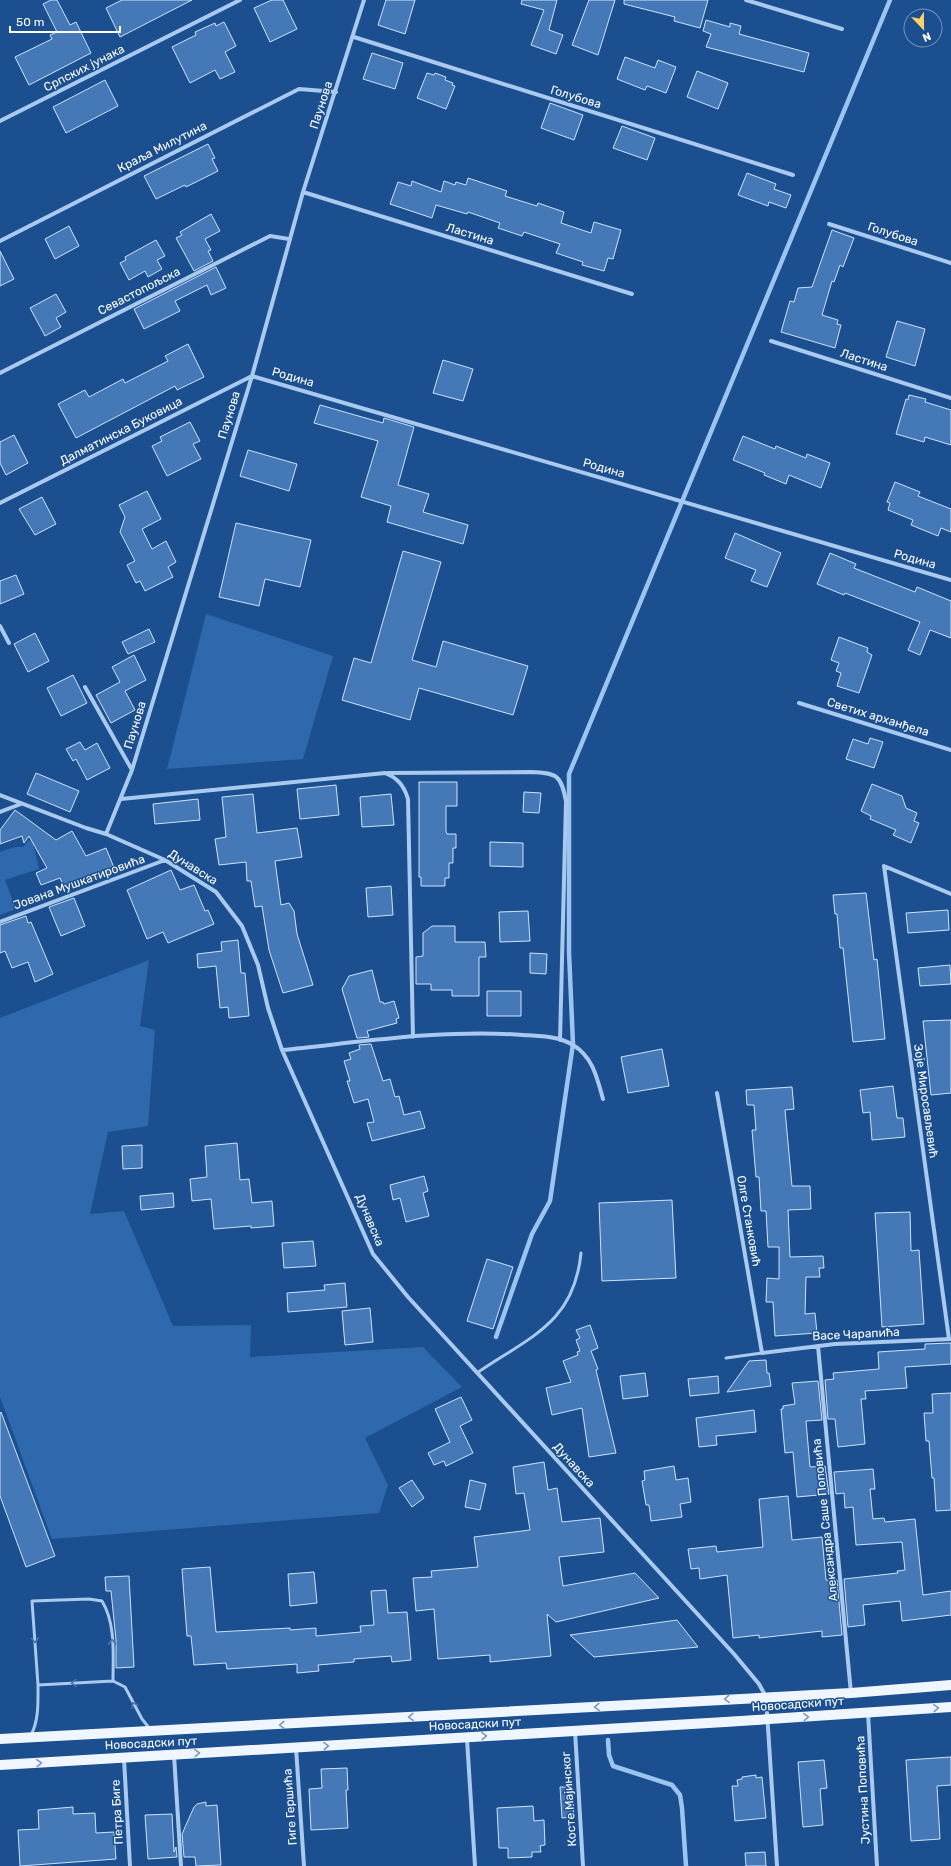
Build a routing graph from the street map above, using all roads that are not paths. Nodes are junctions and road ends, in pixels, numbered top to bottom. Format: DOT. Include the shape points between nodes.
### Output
graph roads {
  1 [pos="240,0"];
  2 [pos="364,0"];
  3 [pos="746,0"];
  4 [pos="842,29"];
  5 [pos="354,37"];
  6 [pos="336,92"];
  7 [pos="0,121"];
  8 [pos="793,176"];
  9 [pos="303,192"];
  10 [pos="829,224"];
  11 [pos="289,239"];
  12 [pos="0,241"];
  13 [pos="951,263"];
  14 [pos="632,294"];
  15 [pos="771,341"];
  16 [pos="0,373"];
  17 [pos="252,376"];
  18 [pos="951,398"];
  19 [pos="0,503"];
  20 [pos="951,580"];
  21 [pos="0,626"];
  22 [pos="9,642"];
  23 [pos="86,687"];
  24 [pos="799,703"];
  25 [pos="951,750"];
  26 [pos="132,770"];
  27 [pos="385,773"];
  28 [pos="0,795"];
  29 [pos="121,798"];
  30 [pos="22,804"];
  31 [pos="0,812"];
  32 [pos="106,834"];
  33 [pos="165,860"];
  34 [pos="951,894"];
  35 [pos="0,922"];
  36 [pos="413,1037"];
  37 [pos="560,1040"];
  38 [pos="282,1050"];
  39 [pos="717,1093"];
  40 [pos="603,1099"];
  41 [pos="581,1253"];
  42 [pos="950,1339"];
  43 [pos="818,1346"];
  44 [pos="762,1353"];
  45 [pos="726,1358"];
  46 [pos="477,1373"];
  47 [pos="113,1681"];
  48 [pos="38,1685"];
  49 [pos="951,1686"];
  50 [pos="852,1693"];
  51 [pos="766,1697"];
  52 [pos="951,1707"];
  53 [pos="868,1712"];
  54 [pos="768,1719"];
  55 [pos="575,1731"];
  56 [pos="153,1732"];
  57 [pos="29,1737"];
  58 [pos="467,1737"];
  59 [pos="0,1740"];
  60 [pos="296,1747"];
  61 [pos="174,1755"];
  62 [pos="124,1758"];
  63 [pos="0,1765"];
  64 [pos="130,1866"];
  65 [pos="181,1866"];
  66 [pos="304,1866"];
  67 [pos="475,1866"];
  68 [pos="583,1866"];
  69 [pos="777,1866"];
  70 [pos="877,1866"];
  1 -- 7 [label="street, Српских јунака"];
  2 -- 5 [label="street, Паунова"];
  3 -- 4 [label="street"];
  5 -- 6 [label="street, Паунова"];
  5 -- 8 [label="street, Голубова"];
  6 -- 9 [label="street, Паунова"];
  6 -- 12 [label="street, Краља Милутина" via="299,89"];
  9 -- 11 [label="street, Паунова"];
  9 -- 14 [label="street, Ластина"];
  10 -- 13 [label="street, Голубова"];
  11 -- 16 [label="street, Севастопољска" via="270,236"];
  11 -- 17 [label="street, Паунова"];
  15 -- 18 [label="street, Ластина"];
  17 -- 19 [label="street, Далматинска Буковица"];
  17 -- 20 [label="street, Родина"];
  17 -- 26 [label="street, Паунова"];
  21 -- 22 [label="street"];
  23 -- 26 [label="street"];
  24 -- 25 [label="street, Светих арханђела"];
  26 -- 29 [label="street, Паунова"];
  27 -- 29 [label="street"];
  27 -- 36 [label="street" via="399,781 408,800"];
  27 -- 37 [label="street" via="550,773 562,783 566,801"];
  28 -- 30 [label="street, Дунавска"];
  29 -- 32 [label="street, Паунова"];
  30 -- 31 [label="street"];
  30 -- 32 [label="street, Дунавска"];
  32 -- 33 [label="street, Дунавска"];
  33 -- 35 [label="street, Јована Мушкатировића"];
  33 -- 38 [label="street, Дунавска" via="216,892 242,926 258,965 268,1008"];
  34 -- 42 [label="street, Зоје Миросављевић" via="884,866"];
  36 -- 37 [label="street" via="508,1034"];
  36 -- 38 [label="street"];
  37 -- 40 [label="street" via="573,1044 592,1062"];
  38 -- 46 [label="street, Дунавска" via="373,1254 408,1298"];
  39 -- 44 [label="street, Олге Станковић"];
  41 -- 46 [label="lane" via="573,1291 557,1316 523,1343"];
  42 -- 43 [label="street, Васе Чарапића"];
  43 -- 44 [label="street, Васе Чарапића"];
  43 -- 50 [label="street, Александра Саше Поповића"];
  44 -- 45 [label="lane"];
  46 -- 51 [label="street, Дунавска" via="734,1654 759,1684"];
  47 -- 48 [label="lane, one-way"];
  47 -- 48 [label="lane, one-way" via="111,1623 109,1612 102,1602 89,1599 32,1601"];
  56 -- 47 [label="lane, one-way" via="142,1719 125,1687"];
  48 -- 57 [label="lane" via="35,1728"];
  49 -- 50 [label="main road, Новосадски пут"];
  50 -- 51 [label="main road, Новосадски пут"];
  51 -- 54 [label="street"];
  51 -- 56 [label="main road, Новосадски пут, one-way"];
  53 -- 52 [label="main road, Новосадски пут, one-way"];
  54 -- 53 [label="main road, Новосадски пут, one-way"];
  53 -- 70 [label="street, Јустина Поповића"];
  54 -- 55 [label="main road, Новосадски пут"];
  54 -- 69 [label="street"];
  58 -- 55 [label="main road, Новосадски пут, one-way"];
  55 -- 68 [label="street, Косте Мајинског"];
  56 -- 57 [label="main road, Новосадски пут"];
  57 -- 59 [label="main road, Новосадски пут"];
  60 -- 58 [label="main road, Новосадски пут, one-way"];
  58 -- 67 [label="street"];
  61 -- 60 [label="main road, Новосадски пут, one-way"];
  60 -- 66 [label="street, Гиге Гершића"];
  61 -- 62 [label="main road, Новосадски пут"];
  61 -- 65 [label="street"];
  63 -- 62 [label="main road, Новосадски пут, one-way"];
  62 -- 64 [label="street, Петра Биге"];
}
